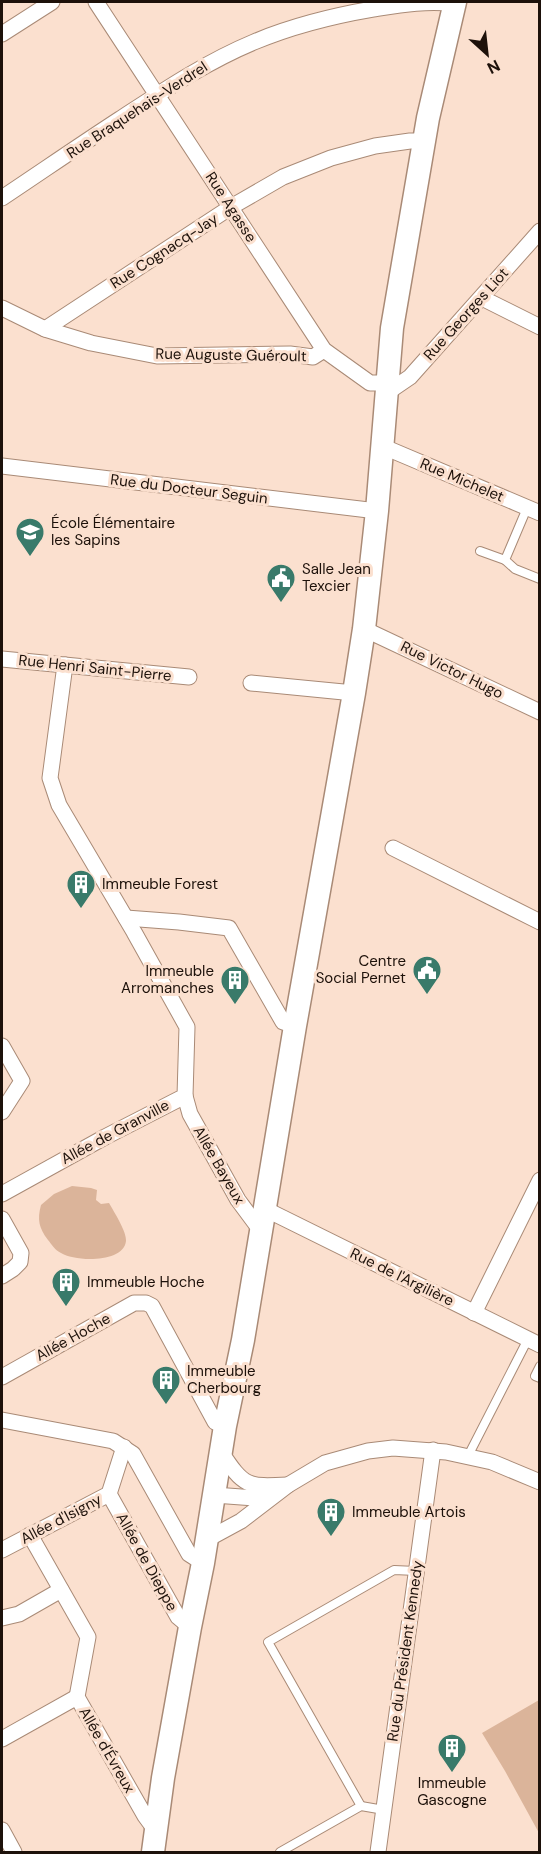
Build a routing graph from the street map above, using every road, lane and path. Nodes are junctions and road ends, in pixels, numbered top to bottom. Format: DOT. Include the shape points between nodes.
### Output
graph roads {
  1 [pos="52,2"];
  2 [pos="96,2"];
  3 [pos="455,3"];
  4 [pos="2,34"];
  5 [pos="156,95"];
  6 [pos="424,141"];
  7 [pos="2,198"];
  8 [pos="231,207"];
  9 [pos="540,231"];
  10 [pos="482,298"];
  11 [pos="2,308"];
  12 [pos="540,327"];
  13 [pos="45,329"];
  14 [pos="324,350"];
  15 [pos="388,388"];
  16 [pos="384,447"];
  17 [pos="2,466"];
  18 [pos="377,511"];
  19 [pos="533,511"];
  20 [pos="480,550"];
  21 [pos="505,560"];
  22 [pos="540,579"];
  23 [pos="364,628"];
  24 [pos="2,659"];
  25 [pos="65,666"];
  26 [pos="189,677"];
  27 [pos="250,683"];
  28 [pos="354,693"];
  29 [pos="540,712"];
  30 [pos="393,848"];
  31 [pos="126,918"];
  32 [pos="540,922"];
  33 [pos="295,1026"];
  34 [pos="2,1046"];
  35 [pos="185,1096"];
  36 [pos="2,1112"];
  37 [pos="540,1180"];
  38 [pos="2,1194"];
  39 [pos="2,1219"];
  40 [pos="263,1220"];
  41 [pos="2,1276"];
  42 [pos="474,1313"];
  43 [pos="534,1342"];
  44 [pos="540,1366"];
  45 [pos="2,1377"];
  46 [pos="540,1378"];
  47 [pos="2,1420"];
  48 [pos="225,1426"];
  49 [pos="124,1447"];
  50 [pos="433,1450"];
  51 [pos="222,1452"];
  52 [pos="468,1456"];
  53 [pos="540,1482"];
  54 [pos="288,1485"];
  55 [pos="109,1494"];
  56 [pos="214,1495"];
  57 [pos="30,1535"];
  58 [pos="206,1540"];
  59 [pos="2,1550"];
  60 [pos="203,1563"];
  61 [pos="416,1571"];
  62 [pos="62,1590"];
  63 [pos="2,1618"];
  64 [pos="190,1627"];
  65 [pos="77,1697"];
  66 [pos="2,1739"];
  67 [pos="361,1806"];
  68 [pos="384,1810"];
  69 [pos="2,1830"];
  70 [pos="154,1842"];
  71 [pos="14,1852"];
  72 [pos="279,1852"];
  73 [pos="378,1852"];
  1 -- 4 [label="street"];
  2 -- 5 [label="street, Rue Agasse"];
  3 -- 5 [label="street, Rue Braquehais-Verdrel" via="390,6 301,25 208,64"];
  3 -- 6 [label="street"];
  5 -- 7 [label="street, Rue Braquehais-Verdrel"];
  5 -- 8 [label="street, Rue Agasse"];
  6 -- 8 [label="street, Rue Cognacq-Jay" via="375,146 331,158 283,177"];
  6 -- 15 [label="street" via="392,328"];
  8 -- 13 [label="street, Rue Cognacq-Jay"];
  8 -- 14 [label="street, Rue Agasse"];
  9 -- 10 [label="street, Rue Georges Liot"];
  10 -- 12 [label="street"];
  10 -- 15 [label="street, Rue Georges Liot" via="410,377"];
  11 -- 13 [label="street, Rue Auguste Guéroult"];
  13 -- 14 [label="street, Rue Auguste Guéroult" via="158,356 313,357"];
  14 -- 15 [label="street, Rue Agasse" via="370,383"];
  15 -- 16 [label="street"];
  16 -- 18 [label="street"];
  16 -- 19 [label="street, Rue Michelet"];
  17 -- 18 [label="street, Rue du Docteur Seguin"];
  18 -- 23 [label="street"];
  19 -- 21 [label="lane"];
  20 -- 21 [label="lane"];
  21 -- 22 [label="lane" via="515,569"];
  23 -- 28 [label="street"];
  23 -- 29 [label="street, Rue Victor Hugo"];
  24 -- 25 [label="street, Rue Henri Saint-Pierre"];
  25 -- 26 [label="street, Rue Henri Saint-Pierre"];
  25 -- 31 [label="street, Allée de Granville" via="50,778 59,805"];
  27 -- 28 [label="street"];
  28 -- 33 [label="street"];
  30 -- 32 [label="street"];
  31 -- 33 [label="street" via="229,928 284,1022"];
  31 -- 35 [label="street, Allée de Granville" via="187,1027"];
  33 -- 40 [label="street"];
  34 -- 36 [label="street" via="22,1081"];
  35 -- 38 [label="street, Allée de Granville"];
  35 -- 40 [label="street, Allée Bayeux" via="190,1114 238,1200"];
  37 -- 42 [label="street"];
  39 -- 41 [label="street" via="21,1253 20,1262"];
  40 -- 42 [label="street, Rue de l'Argilière"];
  40 -- 48 [label="street"];
  42 -- 43 [label="street, Rue de l'Argilière"];
  43 -- 52 [label="lane"];
  44 -- 46 [label="lane" via="535,1376"];
  45 -- 48 [label="street, Allée Hoche" via="134,1303 146,1303 152,1306 215,1422"];
  47 -- 49 [label="street" via="113,1441"];
  48 -- 51 [label="street"];
  49 -- 55 [label="street, Allée d'Isigny"];
  49 -- 60 [label="street" via="133,1454 189,1554"];
  50 -- 52 [label="street"];
  50 -- 54 [label="street" via="393,1448 348,1456 325,1463"];
  50 -- 61 [label="street, Rue du Président Kennedy"];
  51 -- 54 [label="street" via="243,1481 257,1486"];
  51 -- 56 [label="street"];
  52 -- 53 [label="street"];
  54 -- 56 [label="street" via="255,1498"];
  54 -- 58 [label="street" via="241,1521"];
  55 -- 57 [label="street, Allée d'Isigny"];
  55 -- 64 [label="street, Allée de Dieppe" via="178,1617"];
  56 -- 58 [label="street"];
  57 -- 59 [label="street, Allée d'Isigny"];
  57 -- 62 [label="street, Allée d'Évreux"];
  58 -- 60 [label="street"];
  60 -- 64 [label="street"];
  61 -- 67 [label="lane" via="394,1570 268,1642"];
  61 -- 68 [label="street, Rue du Président Kennedy"];
  62 -- 63 [label="street" via="19,1614"];
  62 -- 65 [label="street, Allée d'Évreux" via="88,1637"];
  64 -- 70 [label="street"];
  65 -- 66 [label="street"];
  65 -- 70 [label="street, Allée d'Évreux" via="145,1816"];
  67 -- 68 [label="lane"];
  67 -- 72 [label="lane"];
  68 -- 73 [label="street, Rue du Président Kennedy"];
  69 -- 71 [label="street"];
}
